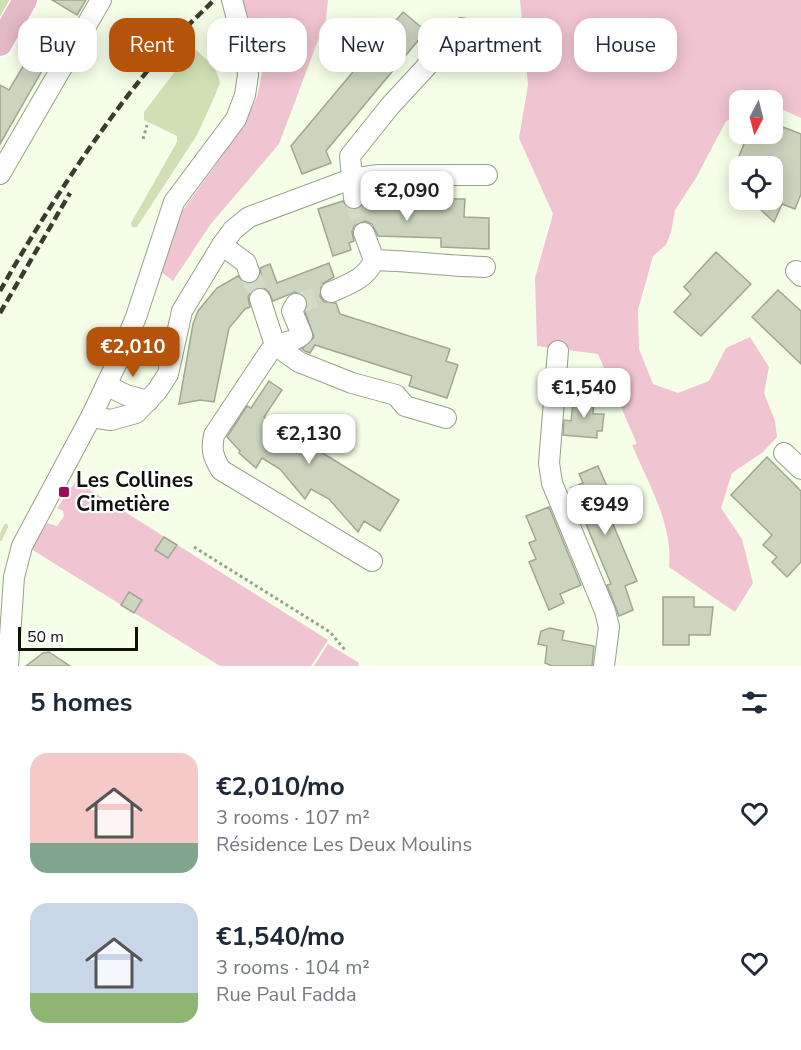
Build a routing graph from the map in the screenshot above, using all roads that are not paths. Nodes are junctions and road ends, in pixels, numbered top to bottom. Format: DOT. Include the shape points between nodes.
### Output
graph roads {
  1 [pos="25,0"];
  2 [pos="101,0"];
  3 [pos="232,0"];
  4 [pos="0,44"];
  5 [pos="421,72"];
  6 [pos="0,174"];
  7 [pos="487,175"];
  8 [pos="353,189"];
  9 [pos="364,233"];
  10 [pos="222,245"];
  11 [pos="374,260"];
  12 [pos="485,267"];
  13 [pos="249,272"];
  14 [pos="331,292"];
  15 [pos="260,299"];
  16 [pos="296,304"];
  17 [pos="275,345"];
  18 [pos="558,351"];
  19 [pos="106,385"];
  20 [pos="148,401"];
  21 [pos="91,417"];
  22 [pos="446,418"];
  23 [pos="783,453"];
  24 [pos="801,470"];
  25 [pos="372,561"];
  26 [pos="8,666"];
  27 [pos="604,666"];
  1 -- 4 [label="main road"];
  2 -- 6 [label="street"];
  3 -- 19 [label="street" via="246,52 245,95 236,119 174,202 136,317"];
  5 -- 8 [label="street" via="350,156"];
  7 -- 8 [label="street" via="378,175"];
  8 -- 10 [label="street" via="249,217"];
  9 -- 11 [label="street"];
  10 -- 13 [label="street" via="246,263"];
  10 -- 20 [label="street" via="182,311 168,374"];
  11 -- 12 [label="street"];
  11 -- 14 [label="street" via="359,280"];
  15 -- 17 [label="street"];
  16 -- 17 [label="street" via="292,310 302,335"];
  17 -- 22 [label="street" via="299,362 396,395 405,406"];
  17 -- 25 [label="street" via="214,435 213,458 221,470"];
  18 -- 27 [label="street" via="549,463 552,483 605,611 609,627"];
  19 -- 20 [label="street"];
  19 -- 21 [label="street"];
  20 -- 21 [label="street" via="136,413 111,420"];
  21 -- 26 [label="street" via="22,546 14,577"];
  23 -- 24 [label="street"];
}
